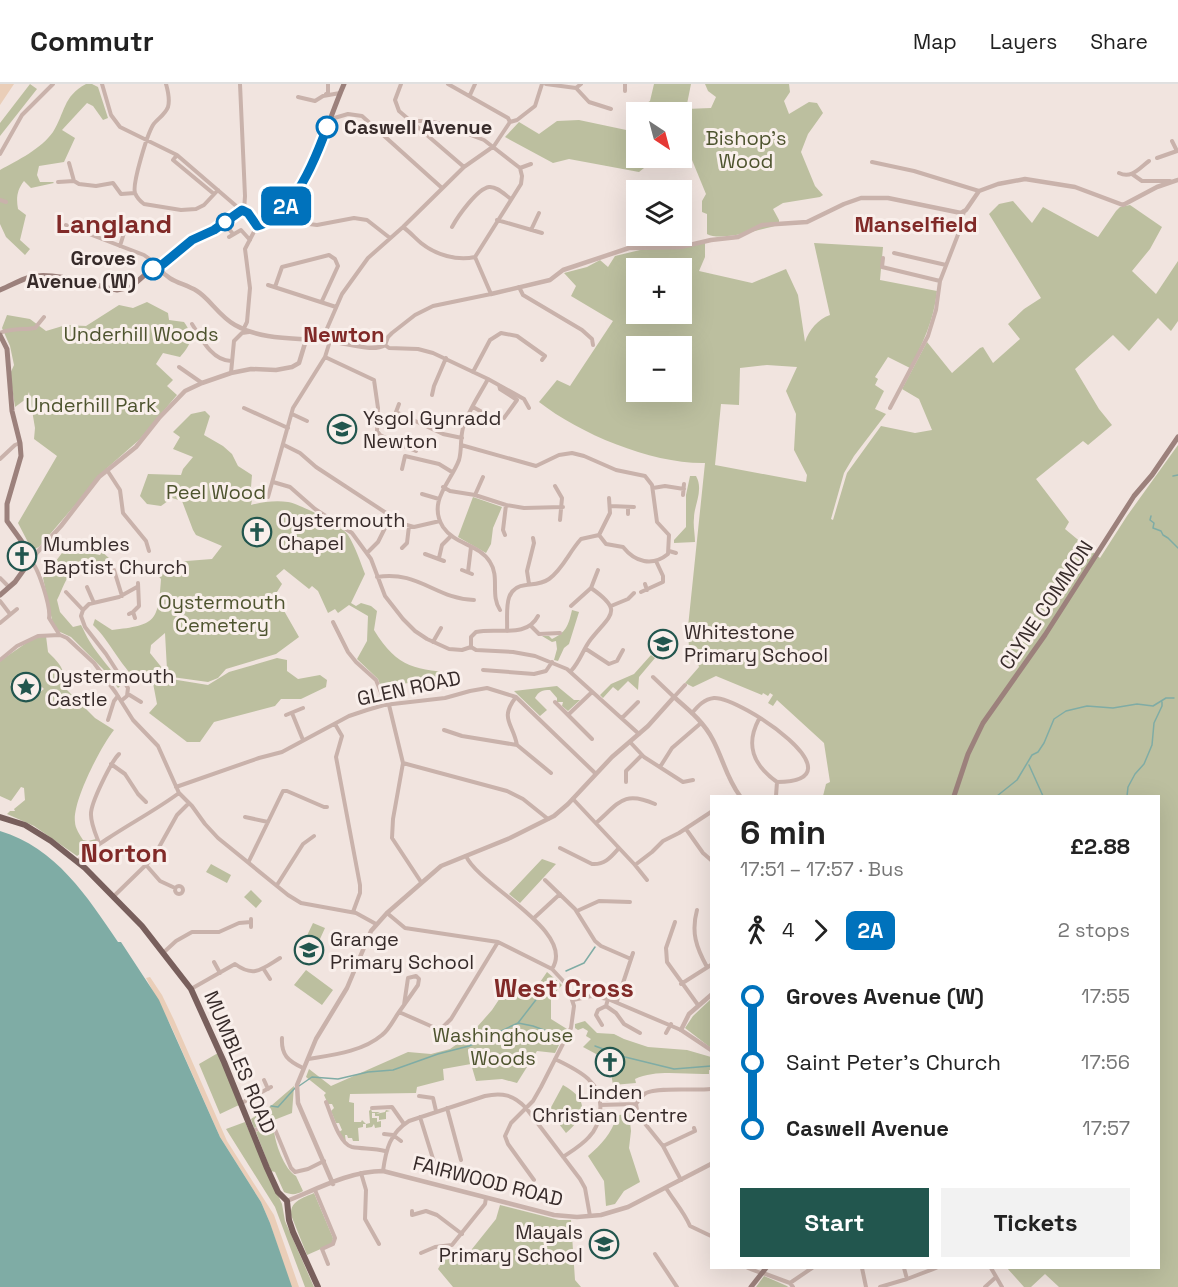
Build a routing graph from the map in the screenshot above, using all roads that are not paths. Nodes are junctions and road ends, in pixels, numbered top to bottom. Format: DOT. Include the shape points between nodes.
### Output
graph roads {
  1 [pos="53,84"];
  2 [pos="102,84"];
  3 [pos="166,84"];
  4 [pos="240,84"];
  5 [pos="328,84"];
  6 [pos="344,84"];
  7 [pos="401,84"];
  8 [pos="448,84"];
  9 [pos="475,84"];
  10 [pos="544,84"];
  11 [pos="581,84"];
  12 [pos="625,84"];
  13 [pos="576,88"];
  14 [pos="625,92"];
  15 [pos="340,93"];
  16 [pos="470,95"];
  17 [pos="323,96"];
  18 [pos="298,97"];
  19 [pos="611,109"];
  20 [pos="330,119"];
  21 [pos="410,121"];
  22 [pos="429,121"];
  23 [pos="510,122"];
  24 [pos="424,133"];
  25 [pos="147,139"];
  26 [pos="1172,141"];
  27 [pos="494,146"];
  28 [pos="1178,152"];
  29 [pos="0,154"];
  30 [pos="1157,158"];
  31 [pos="1149,161"];
  32 [pos="872,162"];
  33 [pos="69,163"];
  34 [pos="531,164"];
  35 [pos="464,166"];
  36 [pos="520,168"];
  37 [pos="1119,173"];
  38 [pos="1132,174"];
  39 [pos="1178,180"];
  40 [pos="74,181"];
  41 [pos="1170,181"];
  42 [pos="58,182"];
  43 [pos="442,188"];
  44 [pos="979,191"];
  45 [pos="216,192"];
  46 [pos="135,193"];
  47 [pos="511,199"];
  48 [pos="0,200"];
  49 [pos="6,202"];
  50 [pos="243,211"];
  51 [pos="964,211"];
  52 [pos="281,212"];
  53 [pos="538,213"];
  54 [pos="497,220"];
  55 [pos="460,224"];
  56 [pos="66,225"];
  57 [pos="257,226"];
  58 [pos="403,227"];
  59 [pos="229,229"];
  60 [pos="531,230"];
  61 [pos="124,233"];
  62 [pos="542,233"];
  63 [pos="390,238"];
  64 [pos="250,240"];
  65 [pos="120,246"];
  66 [pos="894,253"];
  67 [pos="475,256"];
  68 [pos="883,258"];
  69 [pos="946,265"];
  70 [pos="159,266"];
  71 [pos="940,281"];
  72 [pos="268,285"];
  73 [pos="275,287"];
  74 [pos="519,287"];
  75 [pos="0,290"];
  76 [pos="491,294"];
  77 [pos="322,301"];
  78 [pos="336,307"];
  79 [pos="44,316"];
  80 [pos="192,324"];
  81 [pos="244,328"];
  82 [pos="253,332"];
  83 [pos="0,334"];
  84 [pos="306,340"];
  85 [pos="322,340"];
  86 [pos="330,341"];
  87 [pos="385,345"];
  88 [pos="593,345"];
  89 [pos="544,356"];
  90 [pos="325,357"];
  91 [pos="446,358"];
  92 [pos="231,361"];
  93 [pos="179,367"];
  94 [pos="473,372"];
  95 [pos="231,373"];
  96 [pos="488,379"];
  97 [pos="202,382"];
  98 [pos="432,395"];
  99 [pos="519,398"];
  100 [pos="399,404"];
  101 [pos="473,407"];
  102 [pos="528,408"];
  103 [pos="890,408"];
  104 [pos="246,411"];
  105 [pos="291,414"];
  106 [pos="491,417"];
  107 [pos="504,418"];
  108 [pos="307,421"];
  109 [pos="288,428"];
  110 [pos="1178,437"];
  111 [pos="462,438"];
  112 [pos="20,443"];
  113 [pos="284,445"];
  114 [pos="461,445"];
  115 [pos="416,451"];
  116 [pos="0,459"];
  117 [pos="402,469"];
  118 [pos="107,470"];
  119 [pos="452,472"];
  120 [pos="483,477"];
  121 [pos="273,482"];
  122 [pos="555,486"];
  123 [pos="443,487"];
  124 [pos="653,488"];
  125 [pos="422,494"];
  126 [pos="475,495"];
  127 [pos="683,495"];
  128 [pos="268,497"];
  129 [pos="609,498"];
  130 [pos="440,499"];
  131 [pos="7,504"];
  132 [pos="0,506"];
  133 [pos="506,506"];
  134 [pos="610,506"];
  135 [pos="562,507"];
  136 [pos="634,507"];
  137 [pos="628,508"];
  138 [pos="628,514"];
  139 [pos="391,516"];
  140 [pos="560,520"];
  141 [pos="440,521"];
  142 [pos="409,526"];
  143 [pos="503,530"];
  144 [pos="497,531"];
  145 [pos="505,535"];
  146 [pos="599,535"];
  147 [pos="451,536"];
  148 [pos="533,538"];
  149 [pos="471,547"];
  150 [pos="402,548"];
  151 [pos="149,551"];
  152 [pos="669,551"];
  153 [pos="367,553"];
  154 [pos="675,553"];
  155 [pos="425,554"];
  156 [pos="32,559"];
  157 [pos="656,561"];
  158 [pos="114,570"];
  159 [pos="462,570"];
  160 [pos="598,570"];
  161 [pos="377,577"];
  162 [pos="0,578"];
  163 [pos="529,584"];
  164 [pos="645,584"];
  165 [pos="9,587"];
  166 [pos="87,587"];
  167 [pos="591,588"];
  168 [pos="647,590"];
  169 [pos="66,592"];
  170 [pos="634,592"];
  171 [pos="641,592"];
  172 [pos="0,595"];
  173 [pos="122,596"];
  174 [pos="474,600"];
  175 [pos="0,601"];
  176 [pos="94,603"];
  177 [pos="571,606"];
  178 [pos="611,606"];
  179 [pos="17,609"];
  180 [pos="83,610"];
  181 [pos="500,610"];
  182 [pos="10,614"];
  183 [pos="135,618"];
  184 [pos="535,618"];
  185 [pos="333,622"];
  186 [pos="0,623"];
  187 [pos="531,626"];
  188 [pos="507,630"];
  189 [pos="440,632"];
  190 [pos="560,633"];
  191 [pos="60,635"];
  192 [pos="433,642"];
  193 [pos="471,646"];
  194 [pos="586,649"];
  195 [pos="624,653"];
  196 [pos="0,660"];
  197 [pos="552,662"];
  198 [pos="483,670"];
  199 [pos="571,671"];
  200 [pos="655,681"];
  201 [pos="685,685"];
  202 [pos="128,692"];
  203 [pos="592,692"];
  204 [pos="119,695"];
  205 [pos="516,697"];
  206 [pos="674,697"];
  207 [pos="141,699"];
  208 [pos="555,702"];
  209 [pos="639,702"];
  210 [pos="388,705"];
  211 [pos="303,708"];
  212 [pos="292,713"];
  213 [pos="692,713"];
  214 [pos="569,714"];
  215 [pos="286,715"];
  216 [pos="622,718"];
  217 [pos="759,718"];
  218 [pos="108,720"];
  219 [pos="701,723"];
  220 [pos="335,724"];
  221 [pos="444,730"];
  222 [pos="639,734"];
  223 [pos="592,739"];
  224 [pos="303,740"];
  225 [pos="630,742"];
  226 [pos="517,745"];
  227 [pos="119,754"];
  228 [pos="642,755"];
  229 [pos="403,763"];
  230 [pos="111,764"];
  231 [pos="660,767"];
  232 [pos="551,772"];
  233 [pos="595,773"];
  234 [pos="693,780"];
  235 [pos="626,782"];
  236 [pos="777,782"];
  237 [pos="176,787"];
  238 [pos="179,793"];
  239 [pos="737,795"];
  240 [pos="776,795"];
  241 [pos="954,795"];
  242 [pos="573,799"];
  243 [pos="146,802"];
  244 [pos="189,803"];
  245 [pos="655,804"];
  246 [pos="327,807"];
  247 [pos="710,813"];
  248 [pos="0,817"];
  249 [pos="245,817"];
  250 [pos="548,820"];
  251 [pos="268,822"];
  252 [pos="596,823"];
  253 [pos="686,829"];
  254 [pos="314,836"];
  255 [pos="99,843"];
  256 [pos="560,848"];
  257 [pos="619,848"];
  258 [pos="466,856"];
  259 [pos="710,859"];
  260 [pos="78,861"];
  261 [pos="249,861"];
  262 [pos="146,865"];
  263 [pos="635,866"];
  264 [pos="545,880"];
  265 [pos="646,880"];
  266 [pos="421,882"];
  267 [pos="277,885"];
  268 [pos="175,888"];
  269 [pos="560,894"];
  270 [pos="114,896"];
  271 [pos="630,902"];
  272 [pos="698,910"];
  273 [pos="577,911"];
  274 [pos="353,912"];
  275 [pos="387,913"];
  276 [pos="534,918"];
  277 [pos="675,922"];
  278 [pos="251,923"];
  279 [pos="376,924"];
  280 [pos="498,942"];
  281 [pos="163,952"];
  282 [pos="633,953"];
  283 [pos="280,958"];
  284 [pos="631,959"];
  285 [pos="214,962"];
  286 [pos="709,966"];
  287 [pos="263,968"];
  288 [pos="552,969"];
  289 [pos="219,973"];
  290 [pos="270,979"];
  291 [pos="681,984"];
  292 [pos="191,989"];
  293 [pos="710,996"];
  294 [pos="609,999"];
  295 [pos="573,1000"];
  296 [pos="617,1001"];
  297 [pos="404,1005"];
  298 [pos="698,1005"];
  299 [pos="606,1006"];
  300 [pos="399,1012"];
  301 [pos="671,1024"];
  302 [pos="602,1025"];
  303 [pos="683,1031"];
  304 [pos="665,1032"];
  305 [pos="640,1033"];
  306 [pos="282,1038"];
  307 [pos="710,1049"];
  308 [pos="307,1059"];
  309 [pos="555,1059"];
  310 [pos="303,1068"];
  311 [pos="264,1080"];
  312 [pos="250,1085"];
  313 [pos="710,1089"];
  314 [pos="419,1096"];
  315 [pos="255,1097"];
  316 [pos="326,1102"];
  317 [pos="240,1104"];
  318 [pos="636,1104"];
  319 [pos="601,1105"];
  320 [pos="372,1108"];
  321 [pos="447,1108"];
  322 [pos="526,1108"];
  323 [pos="436,1111"];
  324 [pos="420,1117"];
  325 [pos="404,1124"];
  326 [pos="252,1131"];
  327 [pos="695,1132"];
  328 [pos="384,1134"];
  329 [pos="393,1135"];
  330 [pos="401,1141"];
  331 [pos="663,1146"];
  332 [pos="385,1151"];
  333 [pos="563,1157"];
  334 [pos="461,1160"];
  335 [pos="324,1161"];
  336 [pos="434,1162"];
  337 [pos="710,1165"];
  338 [pos="383,1171"];
  339 [pos="361,1173"];
  340 [pos="534,1180"];
  341 [pos="681,1180"];
  342 [pos="333,1184"];
  343 [pos="666,1188"];
  344 [pos="315,1190"];
  345 [pos="486,1198"];
  346 [pos="287,1201"];
  347 [pos="412,1211"];
  348 [pos="590,1216"];
  349 [pos="462,1234"];
  350 [pos="710,1236"];
  351 [pos="379,1244"];
  352 [pos="421,1253"];
  353 [pos="655,1254"];
  354 [pos="328,1264"];
  355 [pos="811,1269"];
  356 [pos="862,1269"];
  357 [pos="904,1269"];
  358 [pos="934,1269"];
  359 [pos="991,1269"];
  360 [pos="763,1271"];
  361 [pos="995,1278"];
  362 [pos="907,1280"];
  363 [pos="791,1285"];
  364 [pos="318,1287"];
  365 [pos="677,1287"];
  366 [pos="751,1287"];
  367 [pos="866,1287"];
  368 [pos="880,1287"];
  369 [pos="985,1287"];
  370 [pos="1002,1287"];
  1 -- 29 [label="street" via="22,115"];
  2 -- 25 [label="street" via="111,115 120,127"];
  3 -- 25 [label="street" via="169,105"];
  4 -- 50 [label="street"];
  5 -- 17 [label="street" via="328,93"];
  6 -- 15 [label="main road"];
  7 -- 21 [label="street" via="395,104"];
  8 -- 16 [label="street"];
  9 -- 16 [label="street"];
  10 -- 13 [label="street"];
  10 -- 23 [label="street" via="535,106"];
  11 -- 13 [label="street"];
  12 -- 14 [label="street"];
  13 -- 19 [label="street" via="589,102"];
  15 -- 17 [label="street"];
  15 -- 20 [label="main road"];
  16 -- 23 [label="street"];
  17 -- 18 [label="street" via="315,100"];
  20 -- 43 [label="street" via="348,114 362,116"];
  20 -- 52 [label="main road" via="307,175"];
  21 -- 22 [label="street"];
  21 -- 24 [label="street"];
  22 -- 24 [label="street"];
  22 -- 27 [label="street"];
  23 -- 27 [label="street"];
  24 -- 35 [label="street"];
  25 -- 45 [label="street" via="177,155 173,160"];
  25 -- 46 [label="street"];
  26 -- 28 [label="street"];
  27 -- 35 [label="street"];
  27 -- 36 [label="street"];
  28 -- 30 [label="street"];
  31 -- 38 [label="street"];
  32 -- 44 [label="street"];
  33 -- 40 [label="street"];
  34 -- 36 [label="street"];
  35 -- 43 [label="street"];
  36 -- 47 [label="street" via="521,184"];
  37 -- 38 [label="street"];
  38 -- 41 [label="street" via="1142,181"];
  39 -- 41 [label="street"];
  40 -- 42 [label="street"];
  40 -- 46 [label="street" via="96,186 113,183 121,194"];
  41 -- 44 [label="street" via="1123,205 1075,187 1025,178"];
  43 -- 58 [label="street"];
  44 -- 51 [label="street"];
  45 -- 46 [label="street" via="202,207 182,210 144,204"];
  45 -- 50 [label="street"];
  47 -- 54 [label="street"];
  47 -- 55 [label="street" via="488,187 454,224"];
  48 -- 49 [label="street"];
  50 -- 57 [label="main road"];
  50 -- 70 [label="main road" via="192,240"];
  51 -- 69 [label="street"];
  51 -- 74 [label="street" via="869,197 807,222 762,225 738,237 681,247 629,248 563,270 550,280"];
  52 -- 57 [label="main road"];
  52 -- 63 [label="street" via="317,225 354,218 366,220"];
  53 -- 60 [label="street"];
  54 -- 60 [label="street"];
  54 -- 67 [label="street"];
  56 -- 65 [label="street"];
  57 -- 64 [label="street"];
  58 -- 63 [label="street"];
  58 -- 67 [label="street" via="439,253 464,260"];
  59 -- 64 [label="street" via="231,236 241,230"];
  60 -- 62 [label="street"];
  61 -- 65 [label="street"];
  63 -- 78 [label="street" via="368,258"];
  64 -- 81 [label="street" via="246,246 249,288"];
  65 -- 70 [label="street"];
  66 -- 69 [label="street"];
  67 -- 76 [label="street"];
  68 -- 71 [label="street" via="882,267"];
  69 -- 71 [label="street"];
  70 -- 75 [label="main road" via="122,290 39,276"];
  70 -- 81 [label="street" via="174,282 198,291 222,316"];
  71 -- 103 [label="street" via="928,336"];
  72 -- 73 [label="street"];
  73 -- 77 [label="street"];
  73 -- 77 [label="street" via="282,267 329,255 338,266"];
  74 -- 76 [label="street"];
  74 -- 88 [label="street" via="523,295 582,330"];
  76 -- 87 [label="street" via="424,310 392,333"];
  77 -- 78 [label="street"];
  78 -- 85 [label="street"];
  79 -- 83 [label="street" via="36,328 9,329"];
  80 -- 92 [label="street" via="218,358"];
  81 -- 82 [label="street"];
  82 -- 84 [label="street"];
  82 -- 92 [label="street" via="237,337"];
  83 -- 112 [label="main road" via="7,349 12,411"];
  84 -- 85 [label="street"];
  84 -- 95 [label="street" via="299,363 292,367"];
  85 -- 86 [label="street"];
  86 -- 87 [label="street" via="374,348"];
  86 -- 90 [label="street"];
  87 -- 91 [label="street"];
  89 -- 94 [label="street" via="517,336 501,333 490,340"];
  90 -- 105 [label="street"];
  90 -- 115 [label="street" via="374,380 377,431"];
  91 -- 94 [label="street"];
  91 -- 98 [label="street"];
  92 -- 95 [label="street"];
  93 -- 97 [label="street"];
  94 -- 96 [label="street"];
  95 -- 97 [label="street"];
  96 -- 99 [label="street"];
  96 -- 101 [label="street"];
  97 -- 118 [label="street" via="185,391 135,447"];
  99 -- 102 [label="street" via="527,402"];
  99 -- 107 [label="street"];
  100 -- 111 [label="street" via="396,412 443,434"];
  101 -- 106 [label="street"];
  101 -- 111 [label="street"];
  104 -- 109 [label="street"];
  105 -- 108 [label="street"];
  105 -- 109 [label="street"];
  109 -- 113 [label="street"];
  110 -- 241 [label="main road, CLYNE COMMON" via="1134,496 983,723"];
  111 -- 114 [label="street"];
  112 -- 116 [label="street"];
  112 -- 131 [label="main road" via="21,456"];
  113 -- 121 [label="street"];
  113 -- 139 [label="street"];
  114 -- 119 [label="street"];
  114 -- 124 [label="street" via="531,465 543,464 559,455 577,454 647,478"];
  117 -- 119 [label="street" via="405,456 439,464"];
  118 -- 151 [label="street" via="120,490 123,513 146,541"];
  118 -- 156 [label="street"];
  119 -- 123 [label="street"];
  120 -- 126 [label="street"];
  121 -- 128 [label="street"];
  121 -- 153 [label="street" via="290,487 315,509 345,527"];
  122 -- 135 [label="street"];
  123 -- 126 [label="street"];
  123 -- 130 [label="street"];
  124 -- 127 [label="street" via="684,487"];
  124 -- 152 [label="street" via="657,520 669,535"];
  125 -- 130 [label="street"];
  126 -- 133 [label="street"];
  129 -- 134 [label="street"];
  130 -- 141 [label="street"];
  131 -- 132 [label="street"];
  131 -- 156 [label="main road" via="9,526"];
  133 -- 135 [label="street"];
  133 -- 143 [label="street"];
  134 -- 137 [label="street"];
  134 -- 146 [label="street"];
  135 -- 140 [label="street"];
  136 -- 137 [label="street"];
  137 -- 138 [label="street"];
  139 -- 142 [label="street"];
  139 -- 153 [label="street" via="378,542"];
  141 -- 142 [label="street"];
  141 -- 147 [label="street"];
  142 -- 150 [label="street" via="407,543"];
  143 -- 144 [label="street"];
  143 -- 145 [label="street"];
  146 -- 157 [label="street" via="608,545 623,547 633,558"];
  146 -- 163 [label="street" via="581,539 546,581"];
  147 -- 149 [label="street"];
  147 -- 155 [label="street" via="442,545 441,559"];
  148 -- 163 [label="street" via="527,571"];
  149 -- 159 [label="street" via="470,573"];
  149 -- 181 [label="street" via="493,567"];
  152 -- 154 [label="street"];
  152 -- 157 [label="street"];
  153 -- 161 [label="street"];
  156 -- 165 [label="main road"];
  156 -- 191 [label="street" via="41,579 49,618"];
  157 -- 168 [label="street" via="663,581"];
  158 -- 173 [label="street"];
  160 -- 167 [label="street"];
  161 -- 174 [label="street" via="409,577 448,595"];
  161 -- 192 [label="street" via="403,620"];
  162 -- 165 [label="street"];
  163 -- 188 [label="street" via="511,592"];
  164 -- 168 [label="street"];
  165 -- 172 [label="main road"];
  166 -- 176 [label="street"];
  167 -- 177 [label="street" via="579,604"];
  167 -- 178 [label="street"];
  168 -- 171 [label="street"];
  169 -- 180 [label="street"];
  170 -- 178 [label="street"];
  173 -- 176 [label="street"];
  173 -- 183 [label="street" via="138,585 140,603 131,613"];
  175 -- 182 [label="street"];
  176 -- 180 [label="street"];
  178 -- 194 [label="street" via="609,619"];
  179 -- 182 [label="street"];
  180 -- 202 [label="street" via="82,622"];
  182 -- 186 [label="street"];
  184 -- 187 [label="street"];
  185 -- 210 [label="street" via="348,652 376,680"];
  187 -- 188 [label="street"];
  187 -- 190 [label="street" via="539,634"];
  188 -- 193 [label="street" via="476,632 471,637"];
  189 -- 192 [label="street"];
  191 -- 196 [label="street" via="32,638"];
  191 -- 204 [label="street" via="94,663"];
  192 -- 193 [label="street" via="449,649"];
  193 -- 197 [label="street" via="476,650 522,653"];
  194 -- 195 [label="street" via="607,663 617,661"];
  194 -- 199 [label="street"];
  197 -- 198 [label="street" via="546,671 534,674"];
  197 -- 199 [label="street"];
  199 -- 203 [label="street"];
  200 -- 206 [label="street"];
  201 -- 206 [label="street"];
  202 -- 204 [label="street"];
  202 -- 207 [label="street"];
  203 -- 214 [label="street"];
  203 -- 216 [label="street"];
  204 -- 218 [label="street"];
  204 -- 237 [label="street" via="133,720 159,746"];
  205 -- 210 [label="street, GLEN ROAD" via="487,688"];
  205 -- 226 [label="street" via="507,719"];
  205 -- 233 [label="street, GLEN ROAD"];
  206 -- 213 [label="street"];
  206 -- 222 [label="street"];
  208 -- 214 [label="street"];
  209 -- 216 [label="street"];
  210 -- 220 [label="street, GLEN ROAD"];
  210 -- 229 [label="street"];
  211 -- 212 [label="street"];
  212 -- 215 [label="street"];
  212 -- 224 [label="street"];
  213 -- 217 [label="street" via="706,700 719,698"];
  213 -- 219 [label="street"];
  214 -- 223 [label="street"];
  216 -- 222 [label="street"];
  217 -- 236 [label="street" via="752,731 752,750"];
  217 -- 236 [label="street" via="786,737 808,762 803,776"];
  219 -- 231 [label="street" via="672,748"];
  219 -- 239 [label="street" via="714,741"];
  220 -- 224 [label="street, GLEN ROAD"];
  220 -- 274 [label="street" via="342,736 336,757 360,885"];
  221 -- 226 [label="street"];
  222 -- 225 [label="street"];
  224 -- 237 [label="street, GLEN ROAD" via="282,752"];
  225 -- 228 [label="street"];
  225 -- 233 [label="street"];
  226 -- 232 [label="street"];
  227 -- 230 [label="street"];
  228 -- 231 [label="street"];
  228 -- 235 [label="street" via="626,771"];
  229 -- 250 [label="street" via="515,795"];
  229 -- 266 [label="street" via="391,835"];
  230 -- 243 [label="street"];
  230 -- 255 [label="street" via="92,809"];
  231 -- 234 [label="street" via="686,783"];
  233 -- 242 [label="street"];
  236 -- 240 [label="street"];
  237 -- 238 [label="street"];
  238 -- 244 [label="street"];
  238 -- 255 [label="street"];
  242 -- 250 [label="street"];
  242 -- 252 [label="street"];
  244 -- 261 [label="street" via="208,828"];
  244 -- 262 [label="street" via="177,815"];
  245 -- 252 [label="street" via="635,797 626,799"];
  246 -- 251 [label="street" via="282,792"];
  247 -- 253 [label="street"];
  248 -- 260 [label="main road, MUMBLES ROAD" via="25,825"];
  249 -- 251 [label="street"];
  250 -- 258 [label="street"];
  251 -- 261 [label="street"];
  252 -- 257 [label="street"];
  253 -- 259 [label="street"];
  253 -- 263 [label="street" via="663,841"];
  254 -- 267 [label="street" via="303,844"];
  255 -- 260 [label="street"];
  256 -- 257 [label="street" via="598,865"];
  257 -- 263 [label="street"];
  258 -- 266 [label="street" via="441,866"];
  258 -- 276 [label="street" via="476,871"];
  260 -- 270 [label="main road, MUMBLES ROAD"];
  261 -- 267 [label="street"];
  262 -- 268 [label="street" via="160,881"];
  262 -- 270 [label="street"];
  263 -- 265 [label="street"];
  264 -- 269 [label="street"];
  266 -- 275 [label="street"];
  267 -- 274 [label="street" via="301,903"];
  269 -- 273 [label="street"];
  269 -- 276 [label="street"];
  270 -- 281 [label="main road, MUMBLES ROAD"];
  271 -- 273 [label="street" via="599,901"];
  272 -- 286 [label="street" via="693,933 696,947"];
  273 -- 284 [label="street" via="598,944"];
  274 -- 279 [label="street"];
  275 -- 279 [label="street"];
  275 -- 280 [label="street" via="405,928"];
  276 -- 288 [label="street" via="557,953"];
  277 -- 291 [label="street" via="666,952 670,968"];
  278 -- 281 [label="street" via="242,922 219,932 192,932"];
  279 -- 308 [label="street" via="347,988"];
  280 -- 288 [label="street"];
  280 -- 300 [label="street" via="441,1029"];
  281 -- 292 [label="main road, MUMBLES ROAD"];
  282 -- 284 [label="street"];
  283 -- 287 [label="street"];
  284 -- 296 [label="street"];
  285 -- 289 [label="street"];
  286 -- 291 [label="street"];
  287 -- 289 [label="street" via="247,972 235,964"];
  287 -- 290 [label="street"];
  288 -- 295 [label="street" via="567,985"];
  289 -- 292 [label="street"];
  291 -- 298 [label="street"];
  292 -- 317 [label="main road, MUMBLES ROAD"];
  293 -- 298 [label="street"];
  294 -- 295 [label="street" via="591,996"];
  294 -- 296 [label="street"];
  294 -- 299 [label="street"];
  295 -- 309 [label="street" via="571,1028"];
  296 -- 301 [label="street"];
  297 -- 297 [label="street" via="408,978 416,976 418,985"];
  297 -- 300 [label="street"];
  298 -- 303 [label="street" via="687,1017"];
  299 -- 302 [label="street" via="596,1015"];
  299 -- 305 [label="street"];
  300 -- 308 [label="street" via="383,1035 370,1042 345,1053"];
  301 -- 303 [label="street"];
  301 -- 304 [label="street"];
  303 -- 307 [label="street"];
  306 -- 310 [label="street" via="285,1057"];
  308 -- 310 [label="street"];
  309 -- 319 [label="street" via="590,1079"];
  309 -- 322 [label="street"];
  310 -- 335 [label="street" via="296,1093"];
  311 -- 315 [label="street" via="270,1088"];
  312 -- 315 [label="street"];
  313 -- 318 [label="street" via="656,1091 644,1095"];
  314 -- 323 [label="street" via="435,1096"];
  315 -- 317 [label="street"];
  316 -- 332 [label="street" via="345,1143"];
  317 -- 326 [label="main road, MUMBLES ROAD"];
  318 -- 319 [label="street"];
  318 -- 331 [label="street" via="640,1119"];
  319 -- 333 [label="street" via="594,1131"];
  320 -- 325 [label="street" via="392,1107"];
  321 -- 322 [label="street" via="498,1093 515,1098"];
  321 -- 323 [label="street"];
  321 -- 334 [label="street"];
  322 -- 333 [label="street"];
  322 -- 340 [label="street" via="509,1126 506,1139"];
  323 -- 324 [label="street"];
  324 -- 325 [label="street"];
  324 -- 336 [label="street"];
  325 -- 329 [label="street"];
  326 -- 335 [label="street" via="272,1124 293,1171 298,1173"];
  326 -- 346 [label="main road, MUMBLES ROAD" via="278,1192"];
  327 -- 331 [label="street"];
  328 -- 329 [label="street"];
  329 -- 330 [label="street"];
  329 -- 332 [label="street"];
  331 -- 341 [label="street"];
  332 -- 338 [label="street"];
  333 -- 348 [label="street" via="585,1188"];
  335 -- 342 [label="street"];
  337 -- 341 [label="street, FAIRWOOD ROAD"];
  338 -- 339 [label="street, FAIRWOOD ROAD"];
  338 -- 345 [label="street, FAIRWOOD ROAD"];
  339 -- 342 [label="street, FAIRWOOD ROAD"];
  339 -- 351 [label="street" via="366,1190 365,1219"];
  341 -- 343 [label="street, FAIRWOOD ROAD"];
  342 -- 344 [label="street, FAIRWOOD ROAD"];
  343 -- 348 [label="street, FAIRWOOD ROAD" via="628,1207"];
  343 -- 350 [label="street" via="690,1226"];
  344 -- 346 [label="street, FAIRWOOD ROAD"];
  344 -- 354 [label="street" via="335,1240 321,1250"];
  345 -- 348 [label="street, FAIRWOOD ROAD" via="554,1215"];
  345 -- 349 [label="street"];
  346 -- 364 [label="main road, MUMBLES ROAD" via="293,1232"];
  347 -- 349 [label="street" via="412,1215 426,1211 437,1215"];
  349 -- 352 [label="street" via="452,1245"];
  353 -- 365 [label="street"];
  355 -- 363 [label="street"];
  356 -- 367 [label="street"];
  357 -- 362 [label="street"];
  358 -- 362 [label="street"];
  359 -- 361 [label="street"];
  360 -- 363 [label="street"];
  360 -- 366 [label="main road"];
  361 -- 369 [label="street"];
  361 -- 370 [label="street"];
  362 -- 368 [label="street"];
}
